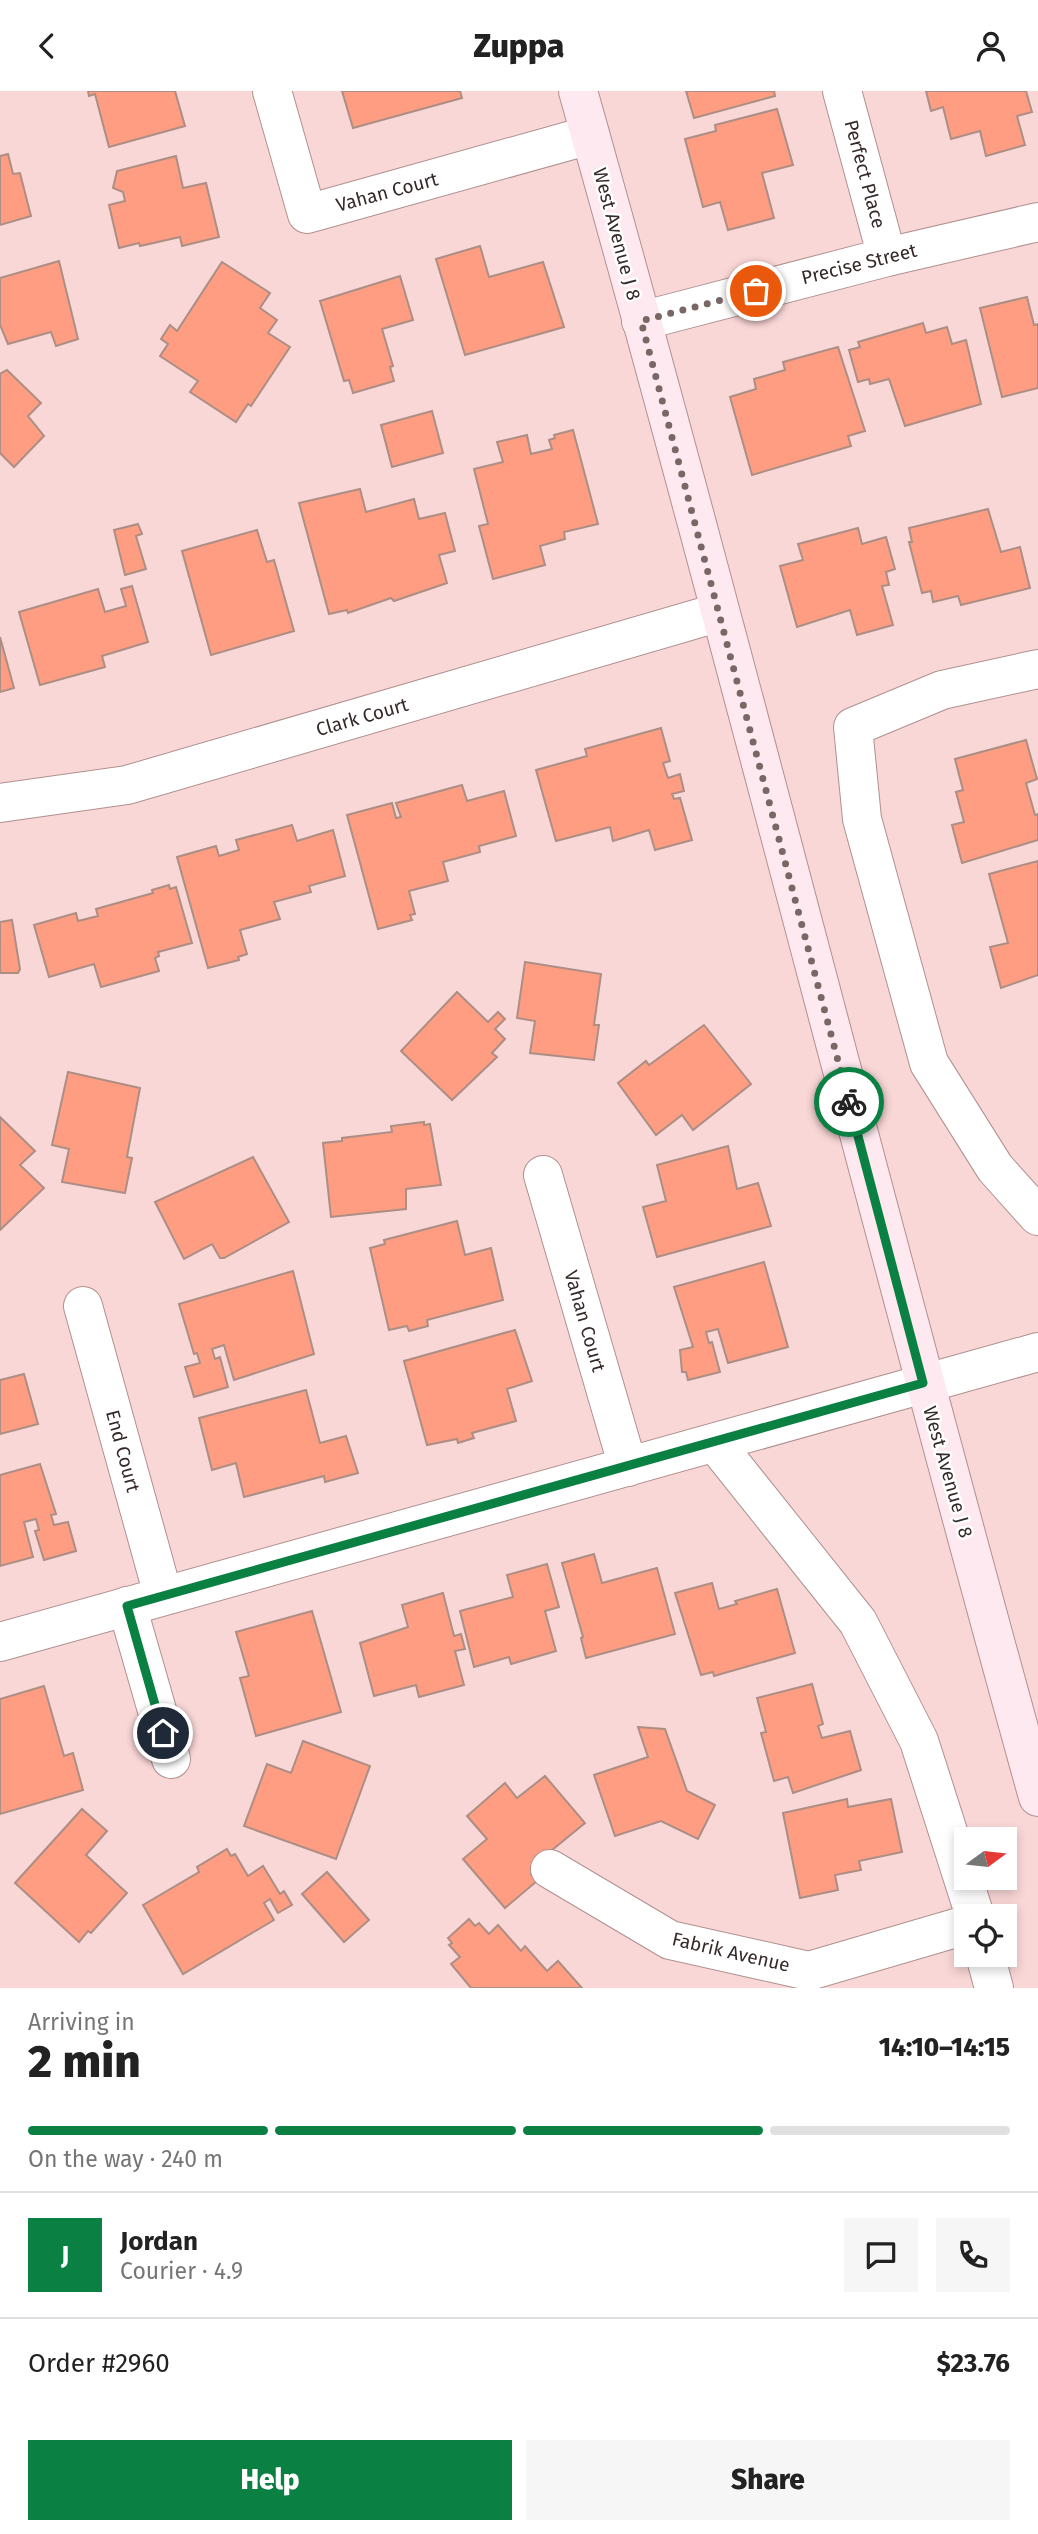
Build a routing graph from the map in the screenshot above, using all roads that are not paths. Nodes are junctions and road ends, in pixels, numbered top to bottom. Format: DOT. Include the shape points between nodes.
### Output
graph roads {
  1 [pos="272,91"];
  2 [pos="578,91"];
  3 [pos="842,91"];
  4 [pos="590,135"];
  5 [pos="1038,222"];
  6 [pos="887,257"];
  7 [pos="641,321"];
  8 [pos="720,612"];
  9 [pos="1038,669"];
  10 [pos="0,803"];
  11 [pos="543,1175"];
  12 [pos="1038,1216"];
  13 [pos="83,1306"];
  14 [pos="1038,1352"];
  15 [pos="923,1383"];
  16 [pos="715,1443"];
  17 [pos="628,1467"];
  18 [pos="145,1601"];
  19 [pos="0,1642"];
  20 [pos="171,1759"];
  21 [pos="1038,1797"];
  22 [pos="550,1869"];
  23 [pos="971,1904"];
  24 [pos="954,1929"];
  25 [pos="988,1967"];
  26 [pos="994,1988"];
  1 -- 4 [label="street, Vahan Court" via="307,214"];
  2 -- 4 [label="street, West Avenue J 8"];
  3 -- 6 [label="street, Perfect Place"];
  4 -- 7 [label="street, West Avenue J 8"];
  5 -- 6 [label="street, Precise Street"];
  6 -- 7 [label="street, Precise Street"];
  7 -- 8 [label="street, West Avenue J 8"];
  8 -- 10 [label="street, Clark Court" via="127,785"];
  8 -- 15 [label="street, West Avenue J 8"];
  9 -- 12 [label="street" via="942,689 853,727 862,818 929,1063 995,1168"];
  11 -- 17 [label="street, Vahan Court"];
  13 -- 18 [label="street, End Court"];
  14 -- 15 [label="street"];
  15 -- 16 [label="street"];
  15 -- 21 [label="street, West Avenue J 8"];
  16 -- 17 [label="street"];
  16 -- 23 [label="street" via="858,1622 919,1741"];
  17 -- 18 [label="street"];
  18 -- 19 [label="street"];
  18 -- 20 [label="street, End Court"];
  22 -- 24 [label="street, Fabrik Avenue" via="670,1940 809,1971"];
  25 -- 26 [label="street"];
}
